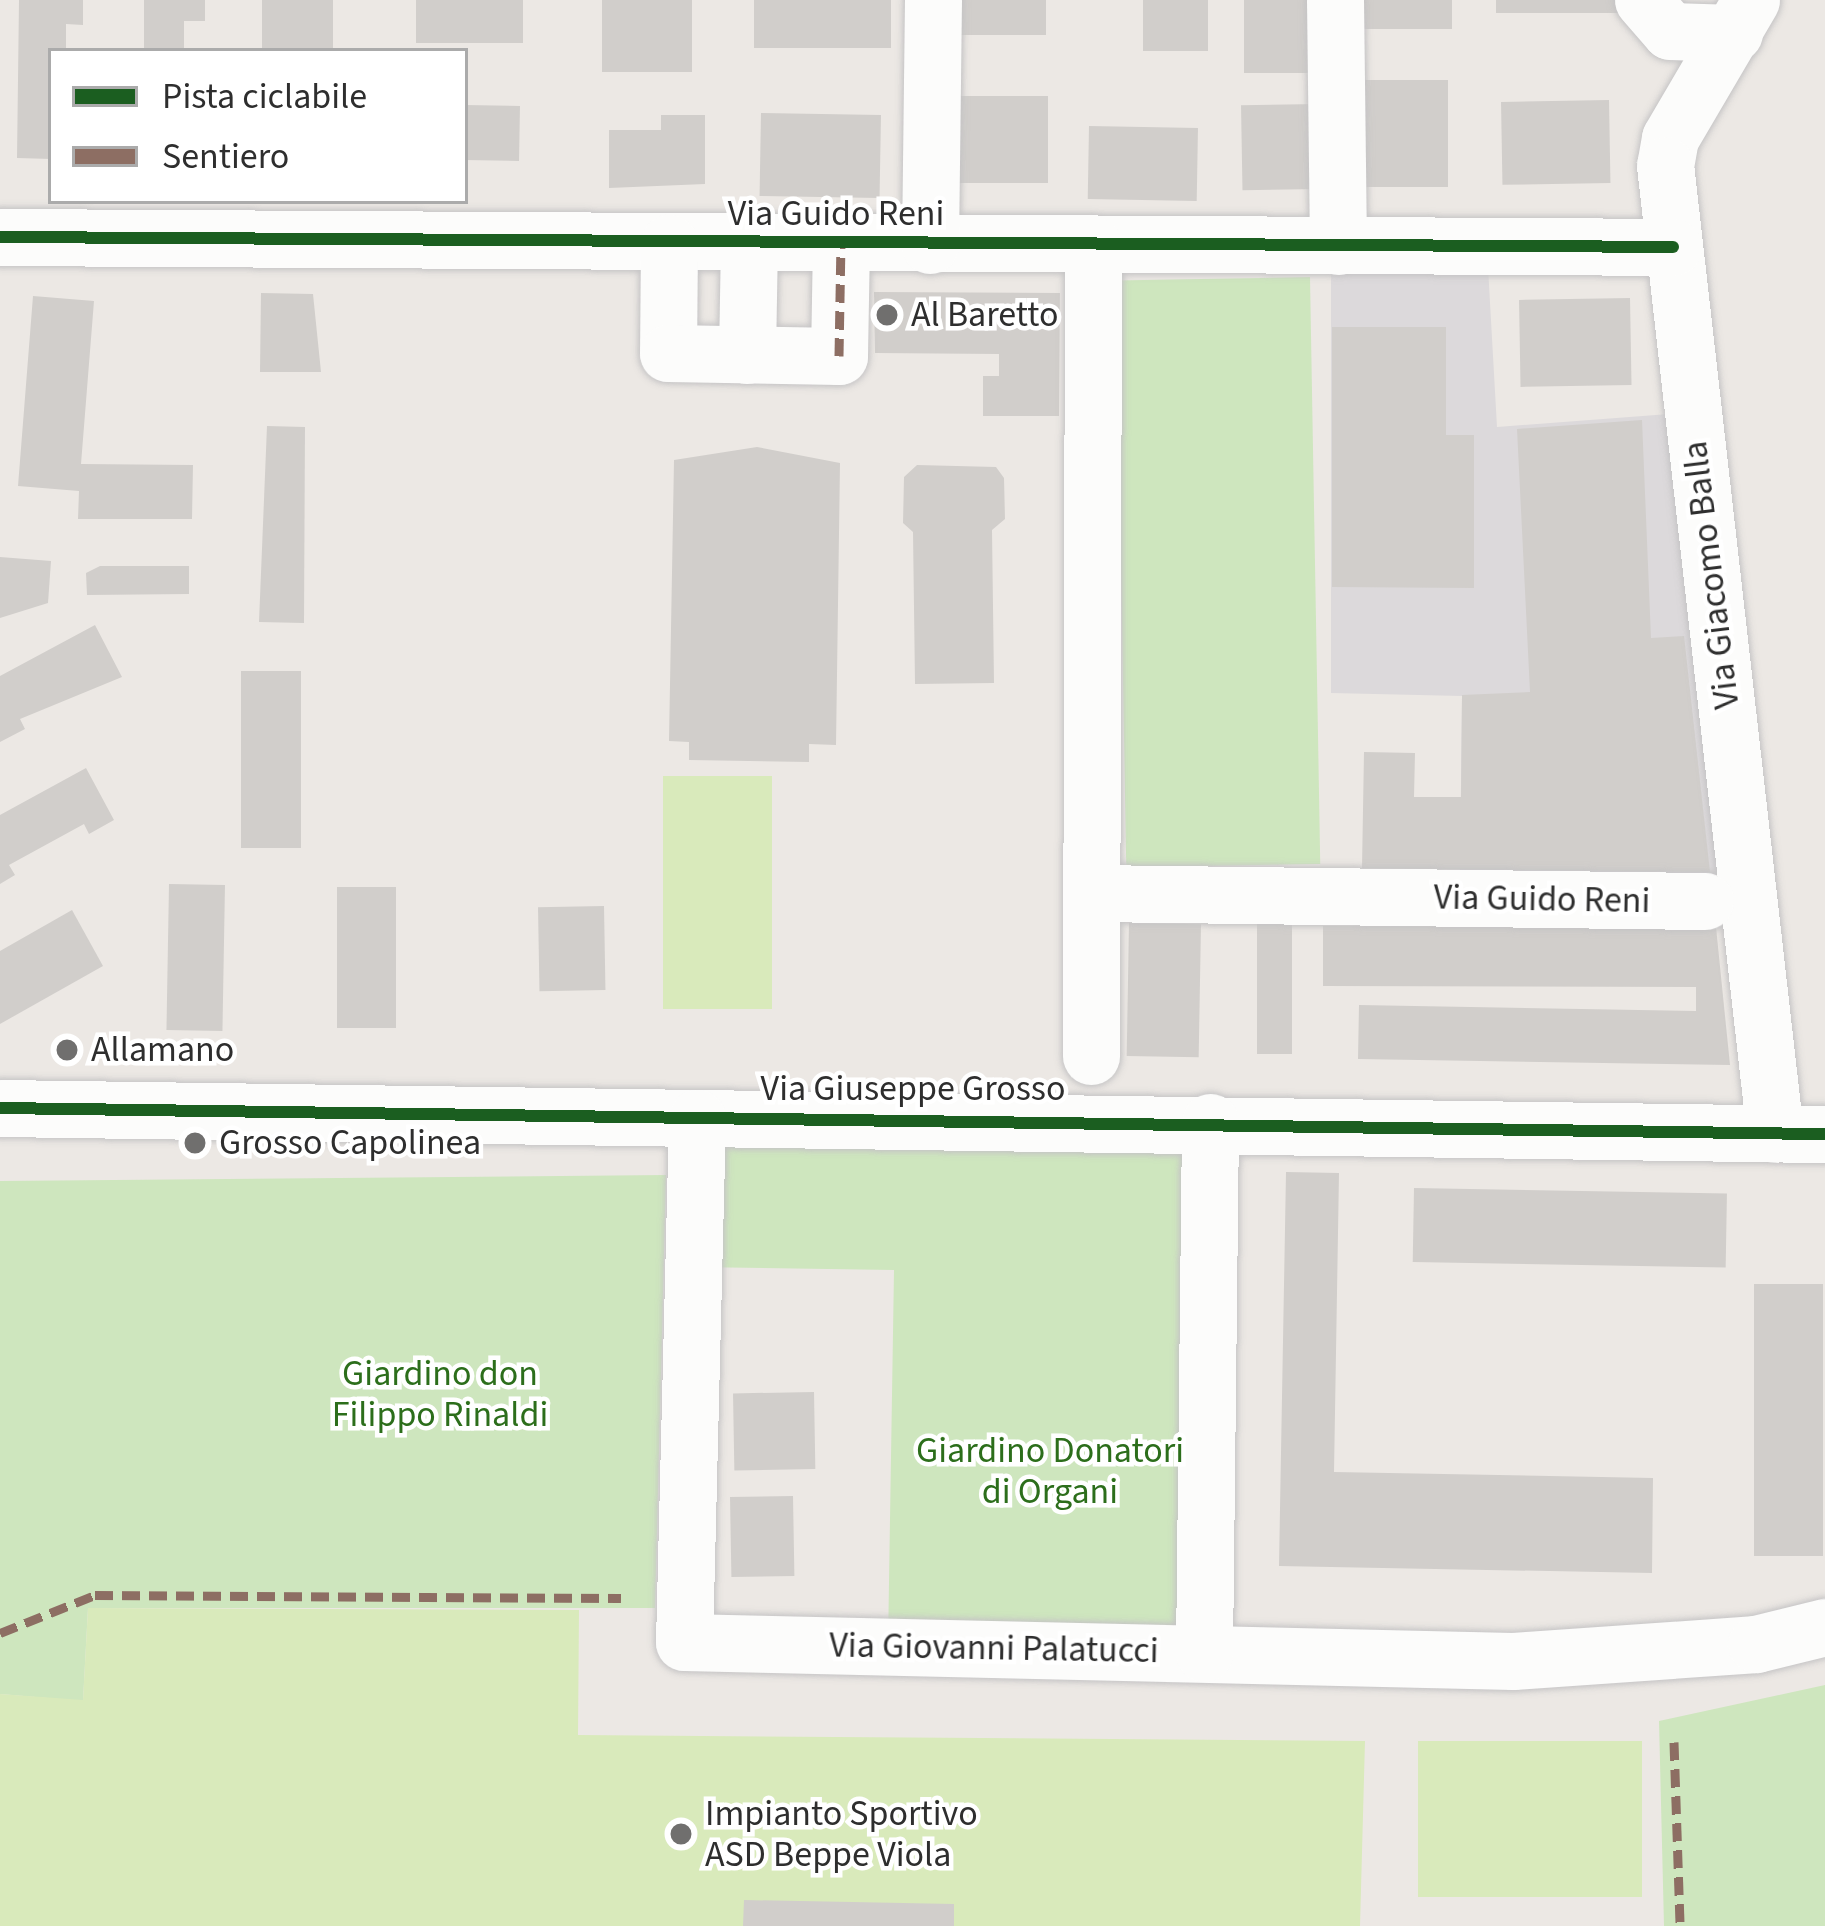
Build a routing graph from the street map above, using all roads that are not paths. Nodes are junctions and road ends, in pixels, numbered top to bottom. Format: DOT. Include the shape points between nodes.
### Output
graph roads {
  1 [pos="933,0"];
  2 [pos="1334,0"];
  3 [pos="1643,0"];
  4 [pos="1743,17"];
  5 [pos="0,237"];
  6 [pos="669,243"];
  7 [pos="749,243"];
  8 [pos="841,244"];
  9 [pos="930,245"];
  10 [pos="1093,245"];
  11 [pos="1337,246"];
  12 [pos="1673,247"];
  13 [pos="747,355"];
  14 [pos="1092,893"];
  15 [pos="1705,901"];
  16 [pos="1091,1056"];
  17 [pos="0,1108"];
  18 [pos="697,1118"];
  19 [pos="1210,1122"];
  20 [pos="1800,1134"];
  21 [pos="1825,1627"];
  22 [pos="1204,1653"];
  1 -- 9 [label="street, Via Guido Reni"];
  2 -- 11 [label="street"];
  3 -- 4 [label="street, Via Giacomo Balla" via="1670,31"];
  4 -- 12 [label="street, Via Giacomo Balla" via="1670,138"];
  5 -- 6 [label="street, Via Guido Reni"];
  6 -- 7 [label="street, Via Guido Reni"];
  6 -- 13 [label="street" via="668,353"];
  7 -- 8 [label="street, Via Guido Reni"];
  7 -- 13 [label="street"];
  8 -- 9 [label="street, Via Guido Reni"];
  8 -- 13 [label="street" via="839,356"];
  9 -- 10 [label="street, Via Guido Reni"];
  10 -- 11 [label="street, Via Guido Reni"];
  10 -- 14 [label="street"];
  11 -- 12 [label="street, Via Guido Reni"];
  12 -- 20 [label="street, Via Giacomo Balla"];
  14 -- 15 [label="street, Via Guido Reni"];
  14 -- 16 [label="street"];
  17 -- 18 [label="street, Via Giuseppe Grosso"];
  18 -- 19 [label="street, Via Giuseppe Grosso"];
  18 -- 22 [label="street, Via Giovanni Palatucci" via="684,1642"];
  19 -- 20 [label="street, Via Giuseppe Grosso"];
  19 -- 22 [label="street"];
  21 -- 22 [label="street, Via Giovanni Palatucci" via="1756,1644 1513,1661"];
}
